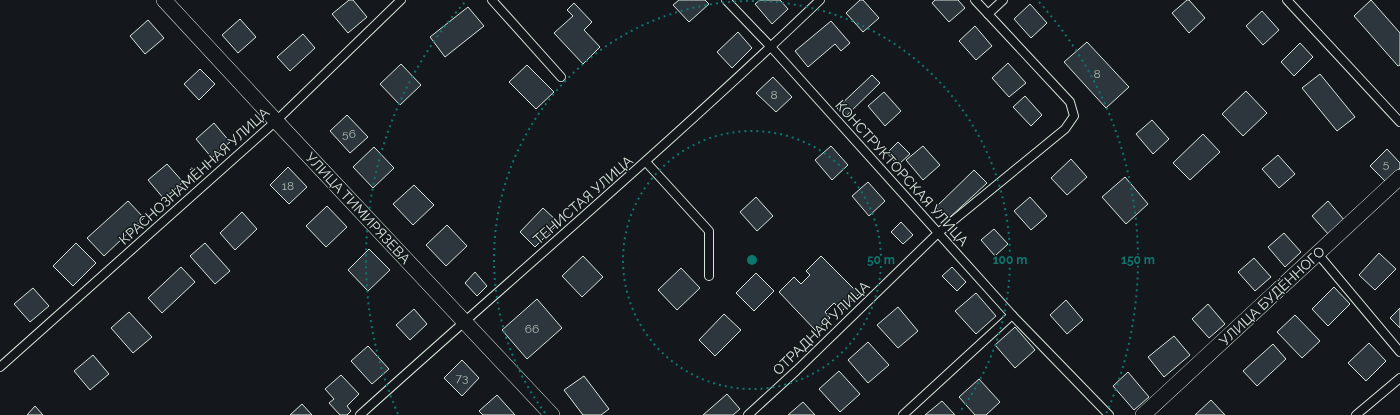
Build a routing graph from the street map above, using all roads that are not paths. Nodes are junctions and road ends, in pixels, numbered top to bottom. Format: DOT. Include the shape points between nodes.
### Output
graph roads {
  1 [pos="164,0"];
  2 [pos="401,0"];
  3 [pos="492,0"];
  4 [pos="726,0"];
  5 [pos="820,0"];
  6 [pos="975,0"];
  7 [pos="1003,0"];
  8 [pos="1287,0"];
  9 [pos="988,14"];
  10 [pos="771,48"];
  11 [pos="561,78"];
  12 [pos="276,121"];
  13 [pos="1400,122"];
  14 [pos="646,162"];
  15 [pos="1400,177"];
  16 [pos="938,233"];
  17 [pos="1318,254"];
  18 [pos="709,276"];
  19 [pos="1012,315"];
  20 [pos="464,321"];
  21 [pos="1400,352"];
  22 [pos="0,367"];
  23 [pos="1400,378"];
  24 [pos="360,415"];
  25 [pos="552,415"];
  26 [pos="748,415"];
  27 [pos="903,415"];
  28 [pos="1109,415"];
  29 [pos="1143,415"];
  30 [pos="1356,415"];
  1 -- 12 [label="street, УЛИЦА ТИМИРЯЗЕВА"];
  2 -- 12 [label="lane, КРАСНОЗНАМЁННАЯ УЛИЦА"];
  3 -- 11 [label="lane"];
  4 -- 10 [label="lane, КОНСТРУКТОРСКАЯ УЛИЦА"];
  5 -- 10 [label="lane, ТЕНИСТАЯ УЛИЦА"];
  6 -- 9 [label="lane"];
  7 -- 9 [label="lane"];
  8 -- 13 [label="lane"];
  9 -- 16 [label="lane, ОТРАДНАЯ УЛИЦА" via="1070,102 1074,116 1065,129"];
  10 -- 14 [label="lane, ТЕНИСТАЯ УЛИЦА"];
  10 -- 16 [label="lane, КОНСТРУКТОРСКАЯ УЛИЦА"];
  12 -- 20 [label="street, УЛИЦА ТИМИРЯЗЕВА"];
  12 -- 22 [label="lane, КРАСНОЗНАМЁННАЯ УЛИЦА"];
  14 -- 18 [label="lane" via="709,231"];
  14 -- 20 [label="lane, ТЕНИСТАЯ УЛИЦА"];
  15 -- 17 [label="street, УЛИЦА БУДЁННОГО"];
  16 -- 19 [label="lane, КОНСТРУКТОРСКАЯ УЛИЦА"];
  16 -- 26 [label="lane, ОТРАДНАЯ УЛИЦА"];
  17 -- 21 [label="lane"];
  17 -- 29 [label="street, УЛИЦА БУДЁННОГО"];
  19 -- 27 [label="lane"];
  19 -- 28 [label="lane, КОНСТРУКТОРСКАЯ УЛИЦА"];
  20 -- 24 [label="lane, ТЕНИСТАЯ УЛИЦА"];
  20 -- 25 [label="street, УЛИЦА ТИМИРЯЗЕВА"];
  23 -- 30 [label="lane"];
}
